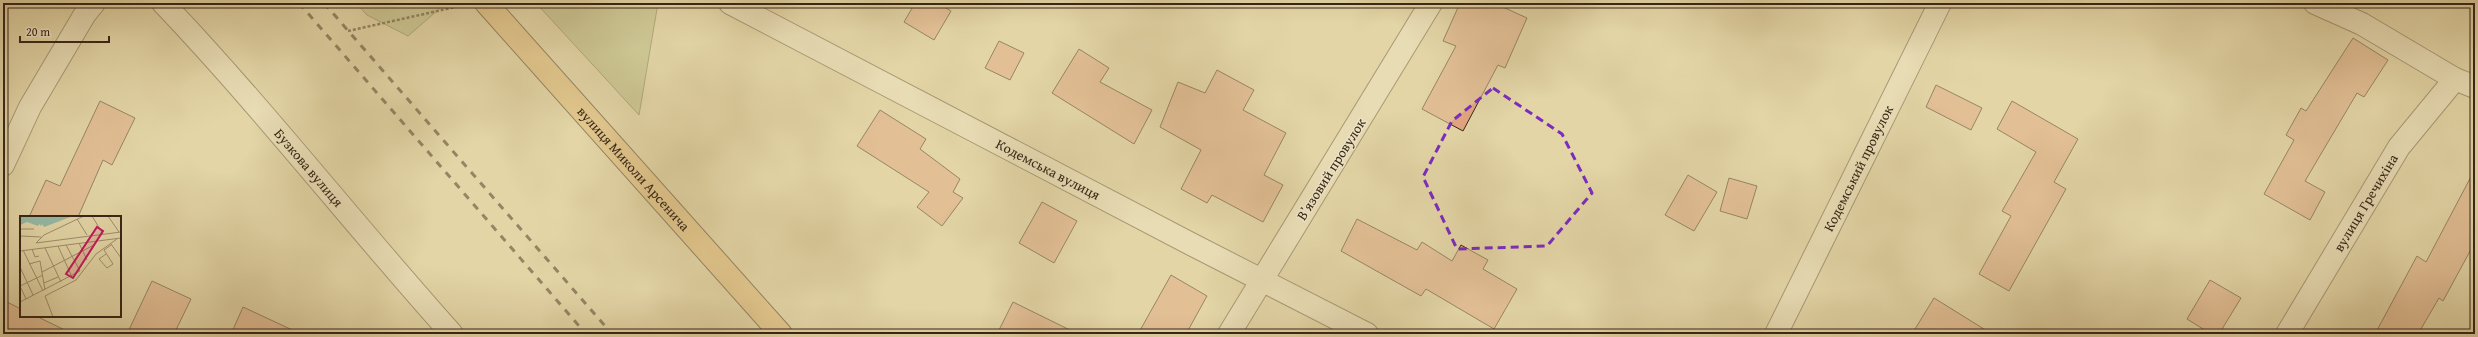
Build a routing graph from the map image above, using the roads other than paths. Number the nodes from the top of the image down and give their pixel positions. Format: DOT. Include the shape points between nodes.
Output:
graph roads {
  1 [pos="94,3"];
  2 [pos="163,3"];
  3 [pos="486,3"];
  4 [pos="730,3"];
  5 [pos="1432,3"];
  6 [pos="1940,3"];
  7 [pos="2315,3"];
  8 [pos="2455,79"];
  9 [pos="2475,87"];
  10 [pos="3,165"];
  11 [pos="1262,279"];
  12 [pos="452,334"];
  13 [pos="781,334"];
  14 [pos="1229,334"];
  15 [pos="1367,334"];
  16 [pos="1776,334"];
  17 [pos="2287,334"];
  1 -- 10 [label="street" via="30,107"];
  2 -- 12 [label="street, Бузкова вулиця" via="228,71 368,240"];
  3 -- 13 [label="main road, вулиця Миколи Арсенича"];
  4 -- 11 [label="street, Кодемська вулиця" via="1184,241"];
  5 -- 11 [label="street, Вʼязовий провулок"];
  6 -- 16 [label="street, Кодемський провулок"];
  7 -- 8 [label="street" via="2362,24"];
  8 -- 9 [label="street"];
  8 -- 17 [label="street, вулиця Гречихіна" via="2399,147"];
  11 -- 14 [label="street, Вʼязовий провулок"];
  11 -- 15 [label="street, Кодемська вулиця"];
}
